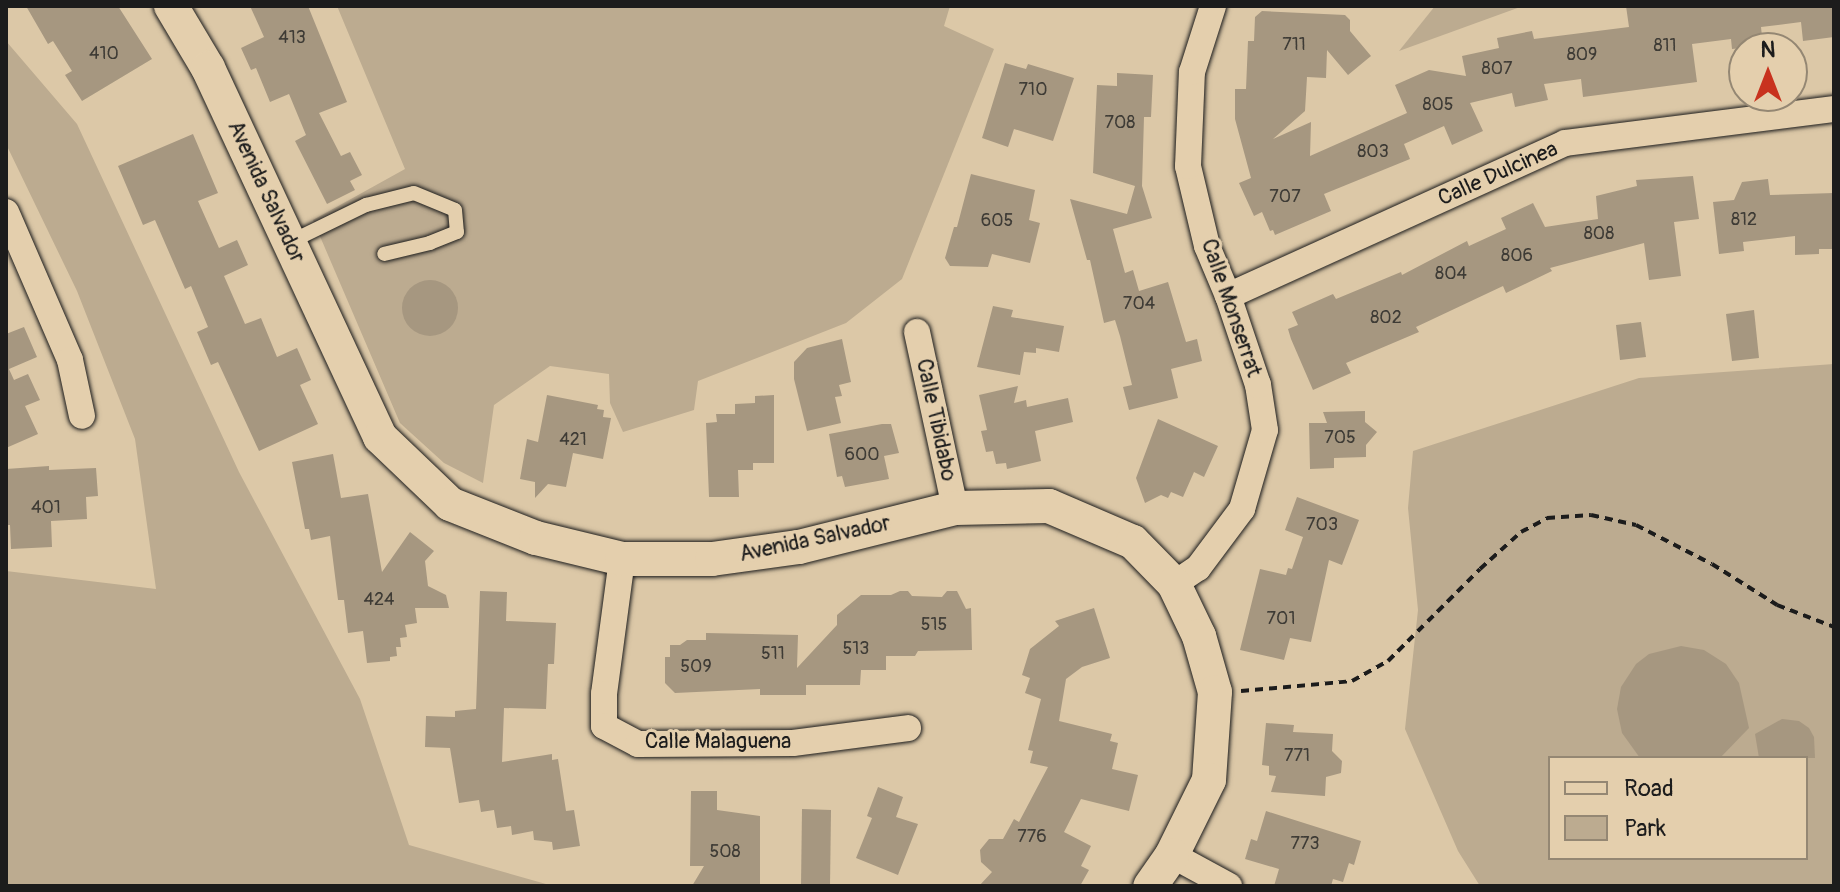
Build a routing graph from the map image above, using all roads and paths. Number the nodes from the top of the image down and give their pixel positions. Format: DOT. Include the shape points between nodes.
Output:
graph roads {
  1 [pos="171,6"];
  2 [pos="1213,6"];
  3 [pos="1834,109"];
  4 [pos="6,212"];
  5 [pos="290,242"];
  6 [pos="384,254"];
  7 [pos="1228,296"];
  8 [pos="917,332"];
  9 [pos="82,416"];
  10 [pos="955,508"];
  11 [pos="622,559"];
  12 [pos="1174,584"];
  13 [pos="1834,627"];
  14 [pos="1215,692"];
  15 [pos="908,728"];
  16 [pos="1162,876"];
  17 [pos="1229,886"];
  1 -- 5 [label="street, Avenida Salvador" via="208,68"];
  2 -- 7 [label="street, Calle Monserrat" via="1192,72 1188,166 1207,246"];
  3 -- 7 [label="street, Calle Dulcinea" via="1565,143"];
  4 -- 9 [label="street" via="70,360"];
  5 -- 6 [label="lane" via="366,205 414,193 455,210 457,232"];
  5 -- 11 [label="street, Avenida Salvador" via="380,437 450,504 536,538"];
  7 -- 12 [label="street, Calle Monserrat" via="1258,385 1265,430 1242,509 1198,568"];
  8 -- 10 [label="street, Calle Tibidabo"];
  10 -- 11 [label="street, Avenida Salvador" via="799,547 712,559"];
  10 -- 12 [label="street, Avenida Salvador" via="1049,506 1133,542"];
  11 -- 15 [label="street, Calle Malaguena" via="604,726 638,744 793,743"];
  12 -- 14 [label="street, Avenida Salvador" via="1199,636"];
  13 -- 14 [label="path" via="1777,605 1636,525 1591,515 1547,518 1521,532 1388,661 1352,681"];
  14 -- 16 [label="street, Avenida Salvador" via="1209,780"];
  16 -- 17 [label="street"];
}
